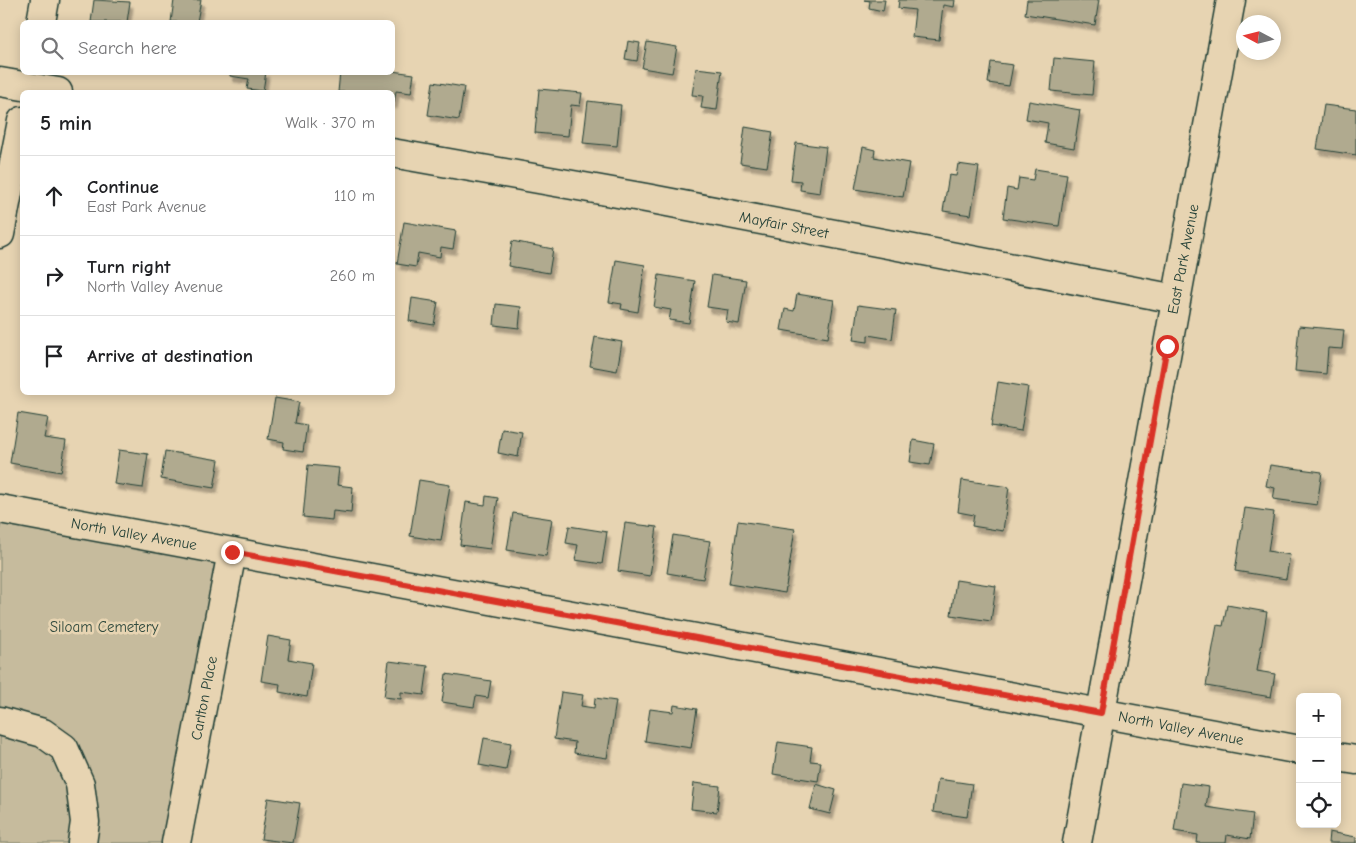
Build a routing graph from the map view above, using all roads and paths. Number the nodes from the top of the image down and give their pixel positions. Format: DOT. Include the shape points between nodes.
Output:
graph roads {
  1 [pos="45,0"];
  2 [pos="1232,0"];
  3 [pos="41,20"];
  4 [pos="0,82"];
  5 [pos="30,84"];
  6 [pos="51,90"];
  7 [pos="20,131"];
  8 [pos="395,154"];
  9 [pos="0,234"];
  10 [pos="1176,299"];
  11 [pos="0,509"];
  12 [pos="232,552"];
  13 [pos="1101,713"];
  14 [pos="0,721"];
  15 [pos="1296,749"];
  16 [pos="1341,758"];
  17 [pos="1356,760"];
  18 [pos="82,843"];
  19 [pos="176,843"];
  20 [pos="1076,843"];
  1 -- 3 [label="street"];
  2 -- 10 [label="street, East Park Avenue"];
  4 -- 5 [label="street"];
  5 -- 6 [label="street"];
  7 -- 9 [label="street"];
  8 -- 10 [label="street, Mayfair Street"];
  10 -- 13 [label="street, East Park Avenue"];
  11 -- 12 [label="street, North Valley Avenue"];
  12 -- 13 [label="street, North Valley Avenue"];
  12 -- 19 [label="street, Carlton Place"];
  13 -- 15 [label="street, North Valley Avenue"];
  13 -- 20 [label="street, East Park Avenue"];
  14 -- 18 [label="street" via="43,733 64,748 80,784 85,822"];
  16 -- 17 [label="street"];
}
